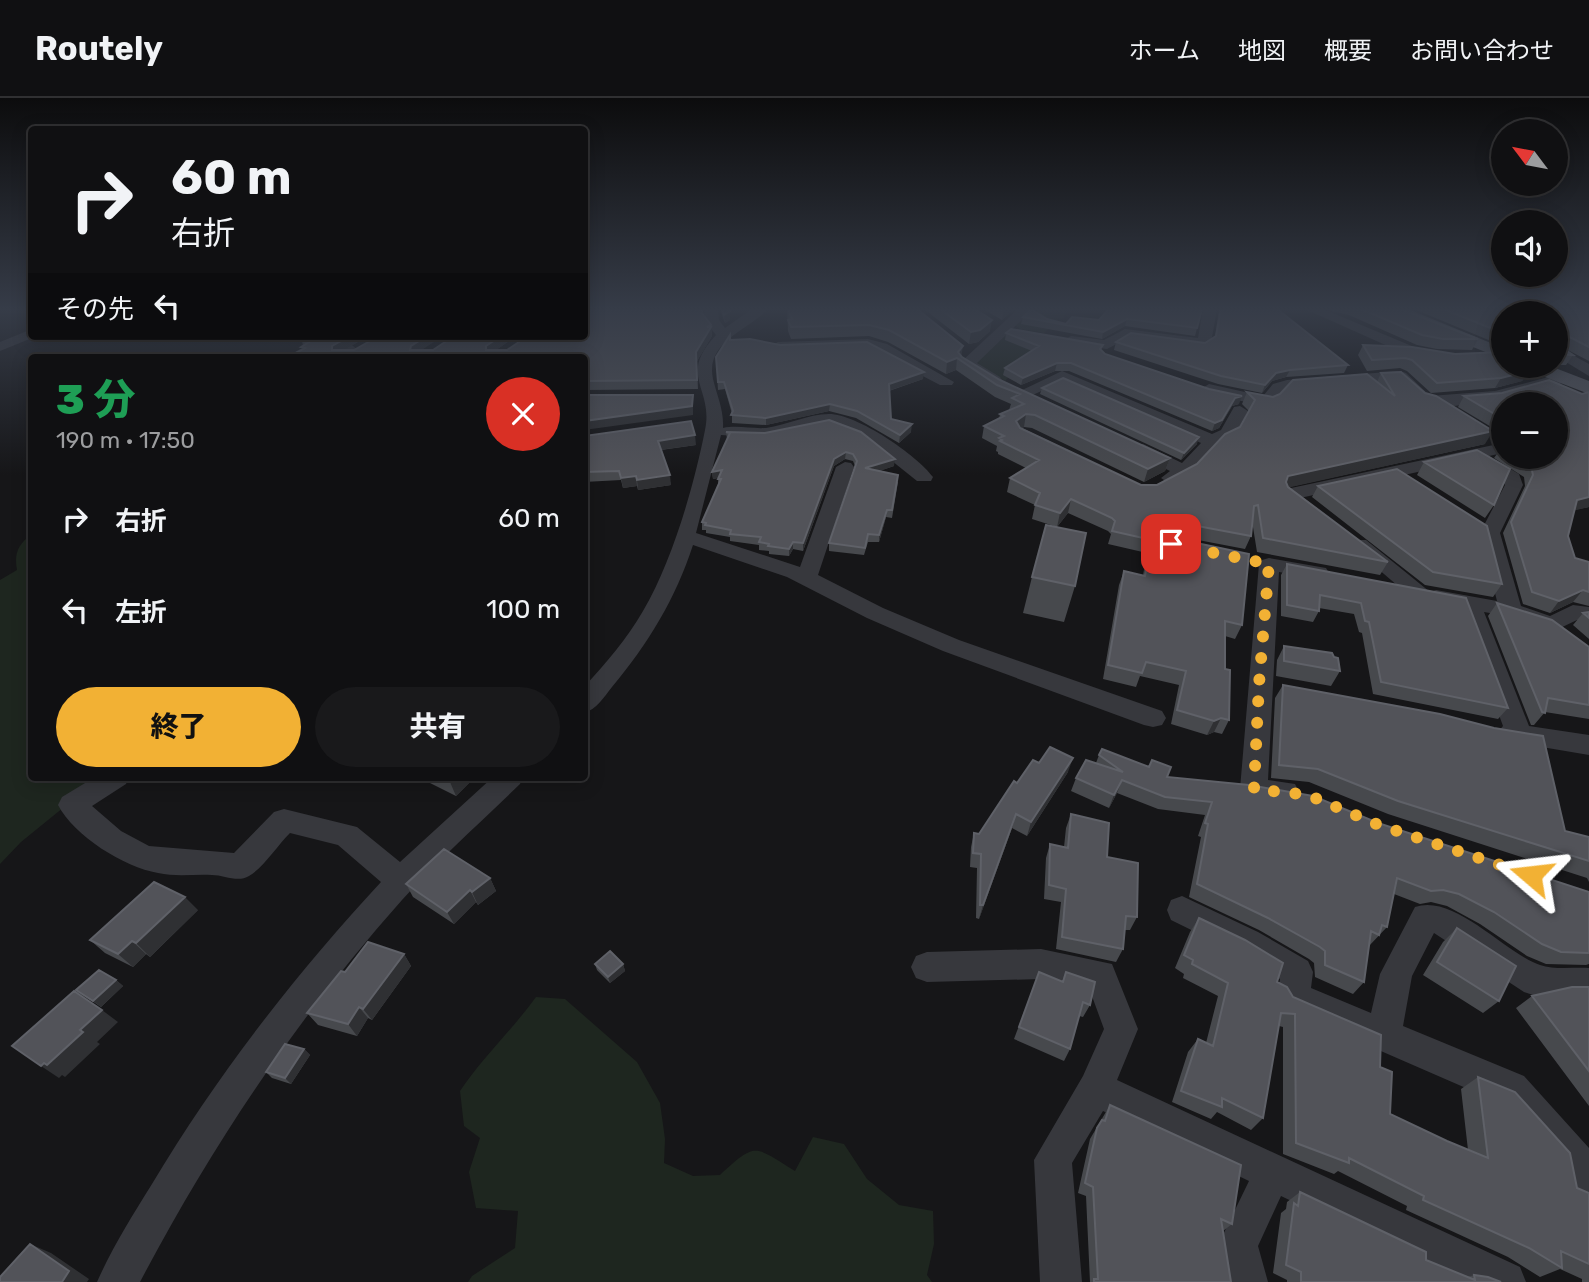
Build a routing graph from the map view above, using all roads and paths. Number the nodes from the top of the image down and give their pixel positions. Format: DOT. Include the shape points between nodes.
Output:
graph roads {
  1 [pos="705,364"];
  2 [pos="914,364"];
  3 [pos="967,364"];
  4 [pos="1564,378"];
  5 [pos="946,382"];
  6 [pos="1187,382"];
  7 [pos="1589,388"];
  8 [pos="1023,394"];
  9 [pos="1433,401"];
  10 [pos="1047,405"];
  11 [pos="1240,411"];
  12 [pos="1464,419"];
  13 [pos="711,424"];
  14 [pos="1484,431"];
  15 [pos="1491,437"];
  16 [pos="1119,440"];
  17 [pos="1212,441"];
  18 [pos="1491,450"];
  19 [pos="1474,456"];
  20 [pos="845,467"];
  21 [pos="1185,471"];
  22 [pos="1395,472"];
  23 [pos="924,477"];
  24 [pos="1156,486"];
  25 [pos="1419,488"];
  26 [pos="1313,510"];
  27 [pos="1346,534"];
  28 [pos="685,536"];
  29 [pos="1244,559"];
  30 [pos="1269,564"];
  31 [pos="807,577"];
  32 [pos="1345,578"];
  33 [pos="1370,583"];
  34 [pos="1420,593"];
  35 [pos="1470,604"];
  36 [pos="1511,610"];
  37 [pos="1589,614"];
  38 [pos="1259,684"];
  39 [pos="1285,689"];
  40 [pos="588,699"];
  41 [pos="1153,718"];
  42 [pos="1483,730"];
  43 [pos="1519,734"];
  44 [pos="1589,745"];
  45 [pos="111,781"];
  46 [pos="506,781"];
  47 [pos="1308,795"];
  48 [pos="402,881"];
  49 [pos="1182,910"];
  50 [pos="927,967"];
  51 [pos="1589,983"];
  52 [pos="1384,1034"];
  53 [pos="1096,1089"];
  54 [pos="1272,1174"];
  55 [pos="1589,1176"];
  56 [pos="118,1282"];
  57 [pos="1061,1282"];
  58 [pos="1247,1282"];
  59 [pos="1505,1282"];
  1 -- 13 [label="street" via="704,397"];
  2 -- 5 [label="street"];
  3 -- 8 [label="street"];
  4 -- 7 [label="main road"];
  4 -- 9 [label="street" via="1495,396"];
  6 -- 9 [label="street" via="1267,402 1279,387 1287,385 1399,376 1426,401"];
  8 -- 10 [label="street"];
  8 -- 17 [label="street" via="1062,376"];
  9 -- 12 [label="street"];
  11 -- 17 [label="street" via="1228,433"];
  13 -- 23 [label="street" via="765,433 839,419 866,432"];
  13 -- 28 [label="street"];
  14 -- 15 [label="street"];
  16 -- 21 [label="street"];
  17 -- 21 [label="street"];
  18 -- 19 [label="street"];
  19 -- 22 [label="street"];
  19 -- 36 [label="street" via="1512,478 1514,485 1484,529"];
  20 -- 31 [label="street"];
  21 -- 24 [label="street"];
  22 -- 25 [label="street"];
  22 -- 26 [label="street" via="1291,494"];
  27 -- 34 [label="street"];
  28 -- 31 [label="street"];
  28 -- 40 [label="street" via="662,597"];
  29 -- 30 [label="street"];
  30 -- 32 [label="street"];
  30 -- 38 [label="street"];
  31 -- 41 [label="street" via="886,618"];
  33 -- 34 [label="street"];
  34 -- 35 [label="street"];
  35 -- 36 [label="street"];
  35 -- 43 [label="street"];
  36 -- 37 [label="street" via="1561,632 1573,612"];
  38 -- 39 [label="street"];
  38 -- 47 [label="street" via="1254,789"];
  42 -- 43 [label="street"];
  43 -- 44 [label="street"];
  45 -- 48 [label="street" via="72,805 112,842 157,861 225,862 239,867 284,820 347,835"];
  46 -- 48 [label="street"];
  48 -- 56 [label="street" via="294,1006 244,1075"];
  49 -- 52 [label="street" via="1297,972 1294,997"];
  50 -- 53 [label="street" via="1041,964 1101,975 1121,1029"];
  51 -- 52 [label="street" via="1536,981 1446,924 1426,917 1396,974"];
  52 -- 55 [label="street" via="1511,1089"];
  53 -- 54 [label="street"];
  53 -- 57 [label="street" via="1053,1160"];
  54 -- 58 [label="street" via="1238,1245"];
  54 -- 59 [label="street"];
}
